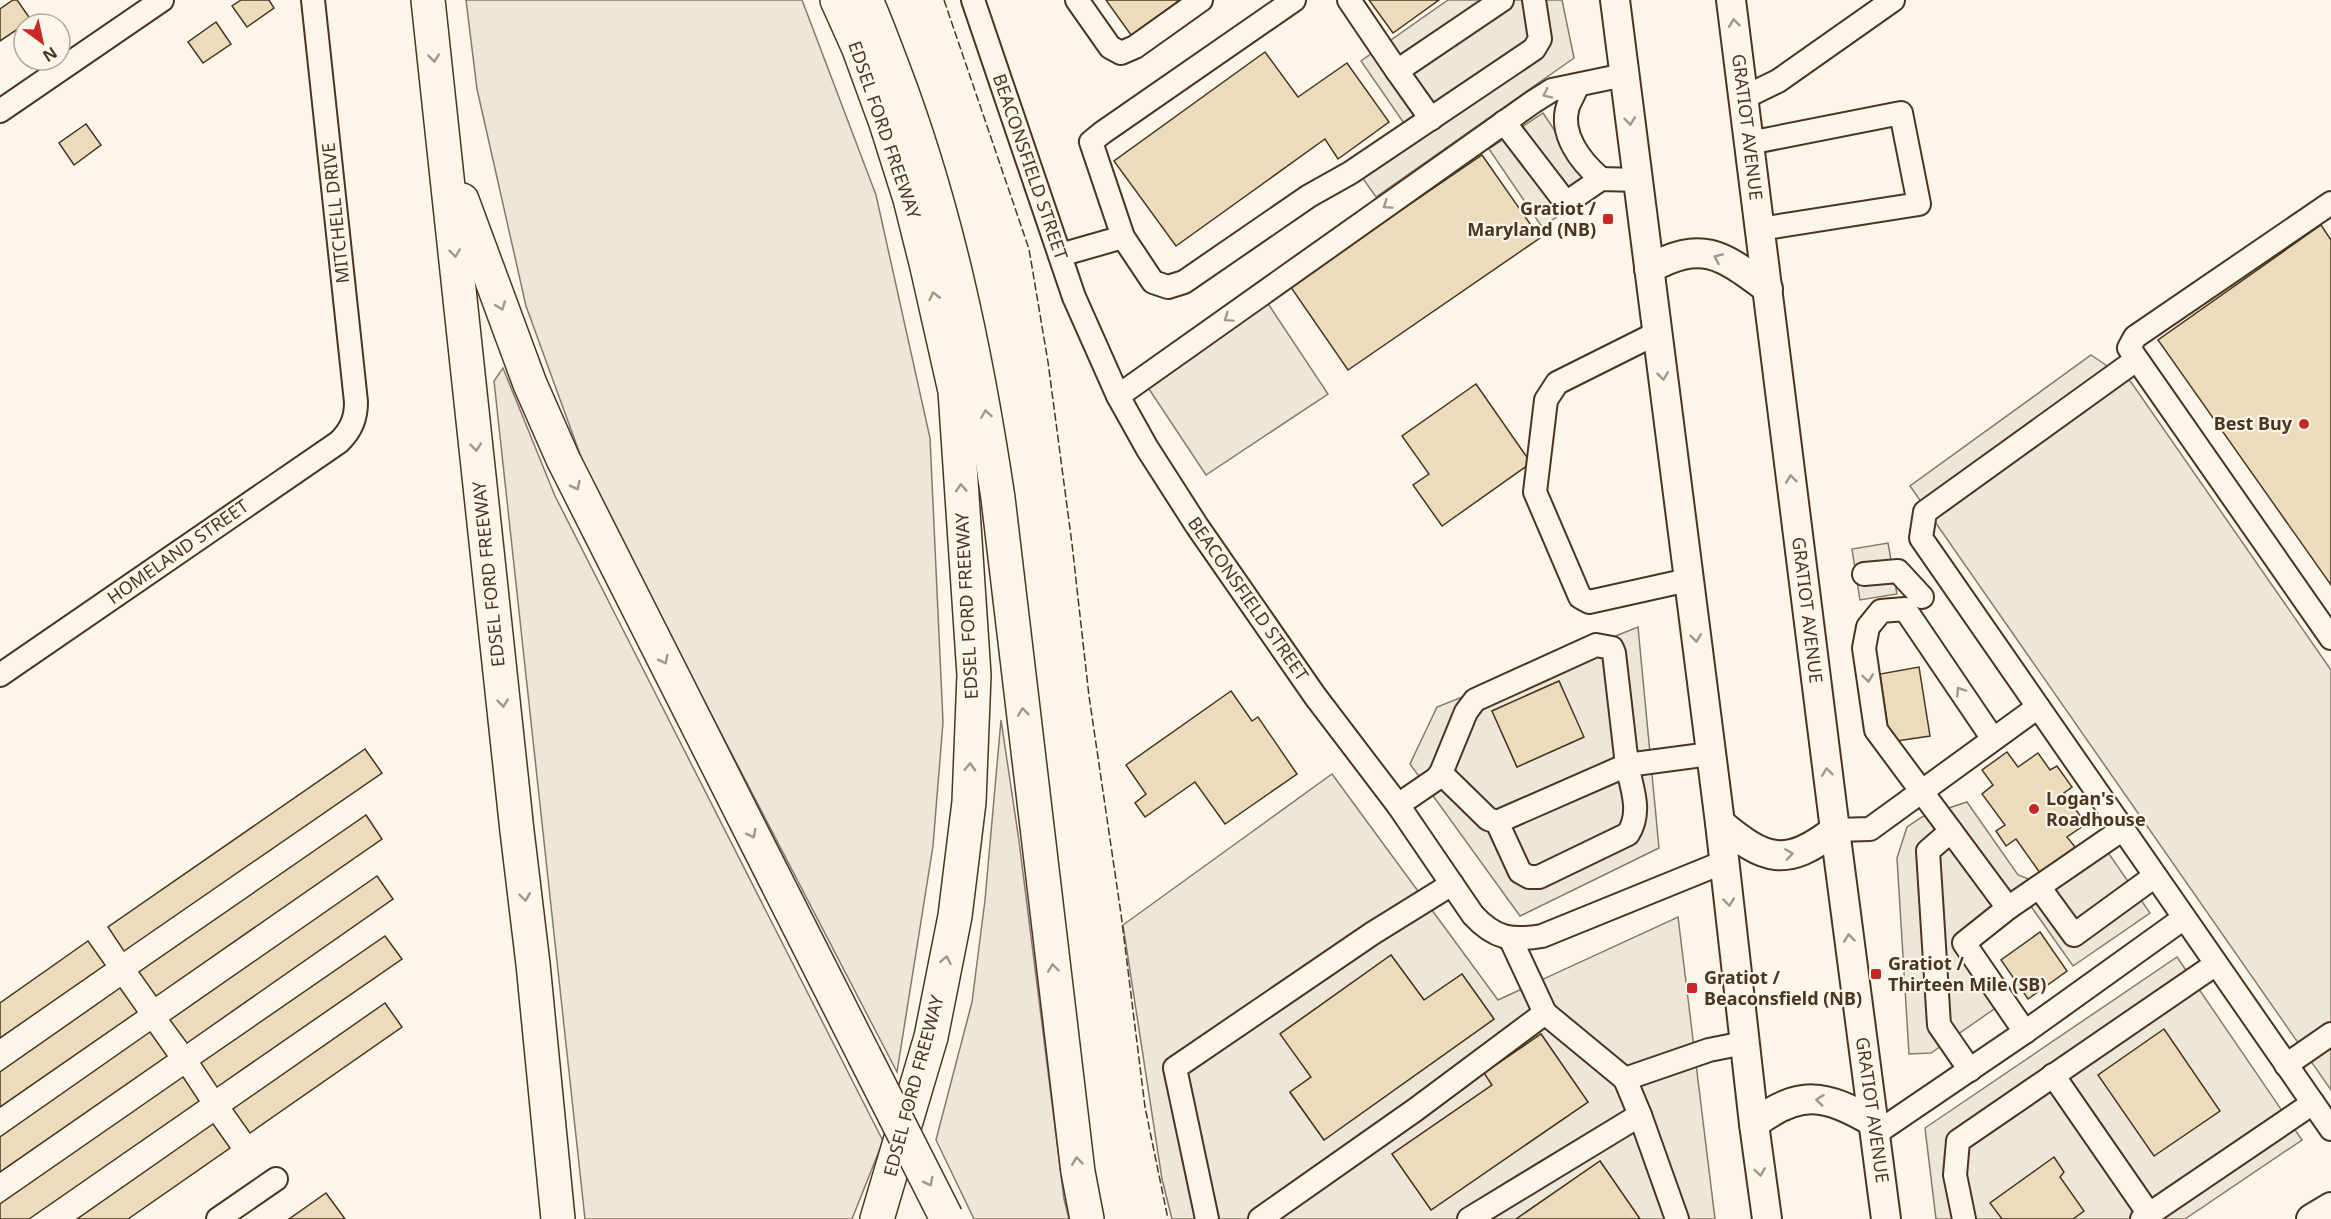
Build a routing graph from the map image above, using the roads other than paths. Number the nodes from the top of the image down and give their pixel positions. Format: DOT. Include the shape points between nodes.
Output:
graph roads {
  1 [pos="162,0"];
  2 [pos="313,0"];
  3 [pos="428,0"];
  4 [pos="837,0"];
  5 [pos="866,0"];
  6 [pos="974,0"];
  7 [pos="1077,0"];
  8 [pos="1201,0"];
  9 [pos="1294,0"];
  10 [pos="1349,0"];
  11 [pos="1502,0"];
  12 [pos="1534,0"];
  13 [pos="1615,0"];
  14 [pos="1731,0"];
  15 [pos="1893,0"];
  16 [pos="1397,71"];
  17 [pos="1624,75"];
  18 [pos="1578,85"];
  19 [pos="1743,98"];
  20 [pos="0,111"];
  21 [pos="1431,118"];
  22 [pos="1504,122"];
  23 [pos="1749,143"];
  24 [pos="445,153"];
  25 [pos="1601,179"];
  26 [pos="1638,180"];
  27 [pos="2331,203"];
  28 [pos="1760,229"];
  29 [pos="1123,237"];
  30 [pos="1060,255"];
  31 [pos="1649,270"];
  32 [pos="1768,289"];
  33 [pos="1657,333"];
  34 [pos="2136,360"];
  35 [pos="1118,396"];
  36 [pos="352,425"];
  37 [pos="1864,574"];
  38 [pos="1949,578"];
  39 [pos="1688,580"];
  40 [pos="1913,603"];
  41 [pos="2331,638"];
  42 [pos="0,675"];
  43 [pos="2038,706"];
  44 [pos="1993,739"];
  45 [pos="1710,754"];
  46 [pos="1627,765"];
  47 [pos="1441,773"];
  48 [pos="1922,791"];
  49 [pos="1398,805"];
  50 [pos="1497,822"];
  51 [pos="1720,823"];
  52 [pos="2123,829"];
  53 [pos="1835,830"];
  54 [pos="1951,831"];
  55 [pos="1724,862"];
  56 [pos="2155,876"];
  57 [pos="1452,884"];
  58 [pos="2039,887"];
  59 [pos="2008,908"];
  60 [pos="2184,918"];
  61 [pos="1511,940"];
  62 [pos="2216,964"];
  63 [pos="1545,1014"];
  64 [pos="2025,1032"];
  65 [pos="2331,1034"];
  66 [pos="1744,1043"];
  67 [pos="2286,1065"];
  68 [pos="1970,1070"];
  69 [pos="2053,1075"];
  70 [pos="1625,1079"];
  71 [pos="2313,1103"];
  72 [pos="1640,1115"];
  73 [pos="1754,1124"];
  74 [pos="1874,1128"];
  75 [pos="2331,1129"];
  76 [pos="276,1179"];
  77 [pos="2145,1217"];
  78 [pos="947,1218"];
  79 [pos="218,1219"];
  80 [pos="558,1219"];
  81 [pos="877,1219"];
  82 [pos="1087,1219"];
  83 [pos="1207,1219"];
  84 [pos="1260,1219"];
  85 [pos="1469,1219"];
  86 [pos="1677,1219"];
  87 [pos="1767,1219"];
  88 [pos="1886,1219"];
  89 [pos="1964,1219"];
  1 -- 20 [label="street"];
  2 -- 36 [label="street, MITCHELL DRIVE" via="356,402"];
  3 -- 24 [label="highway, EDSEL FORD FREEWAY, one-way"];
  81 -- 4 [label="highway, EDSEL FORD FREEWAY, one-way" via="932,1037 954,916 969,802 974,675 955,392 910,200 871,81"];
  82 -- 5 [label="highway, one-way" via="985,409 941,213 911,115"];
  6 -- 30 [label="street, BEACONSFIELD STREET"];
  7 -- 8 [label="street" via="1110,47 1121,53"];
  9 -- 29 [label="street" via="1091,142"];
  10 -- 16 [label="street"];
  11 -- 16 [label="street"];
  12 -- 21 [label="street" via="1540,39 1534,49"];
  13 -- 17 [label="main road"];
  19 -- 14 [label="main road, GRATIOT AVENUE, one-way"];
  15 -- 19 [label="street" via="1778,81"];
  16 -- 21 [label="street"];
  17 -- 18 [label="street"];
  17 -- 26 [label="main road, one-way"];
  18 -- 22 [label="street, one-way" via="1552,90"];
  18 -- 25 [label="street" via="1568,107 1566,125 1574,148"];
  19 -- 23 [label="main road, GRATIOT AVENUE"];
  21 -- 29 [label="street" via="1184,282 1168,287 1153,282"];
  22 -- 25 [label="street" via="1566,203"];
  22 -- 35 [label="street, one-way"];
  23 -- 28 [label="main road, GRATIOT AVENUE"];
  23 -- 28 [label="street" via="1901,113 1919,204"];
  24 -- 78 [label="highway, one-way, bridge" via="527,374 563,459"];
  24 -- 80 [label="highway, EDSEL FORD FREEWAY, one-way"];
  25 -- 26 [label="street"];
  26 -- 31 [label="main road"];
  27 -- 34 [label="street" via="2135,338 2129,348"];
  28 -- 32 [label="main road, GRATIOT AVENUE"];
  29 -- 30 [label="street"];
  30 -- 35 [label="street, BEACONSFIELD STREET" via="1074,297"];
  32 -- 31 [label="main road, one-way" via="1742,270 1708,254 1678,255"];
  31 -- 33 [label="main road"];
  53 -- 32 [label="main road, GRATIOT AVENUE, one-way"];
  33 -- 39 [label="main road, one-way"];
  33 -- 39 [label="street" via="1557,383 1546,400 1535,492 1580,597 1589,602"];
  34 -- 38 [label="street" via="1925,512 1921,538"];
  34 -- 41 [label="street"];
  35 -- 49 [label="street, BEACONSFIELD STREET" via="1197,526 1315,696"];
  36 -- 42 [label="street, HOMELAND STREET" via="339,442"];
  37 -- 40 [label="street" via="1898,571"];
  38 -- 40 [label="street"];
  38 -- 43 [label="street"];
  39 -- 45 [label="main road, one-way"];
  44 -- 40 [label="street, one-way"];
  40 -- 48 [label="street, one-way" via="1881,611 1868,627 1864,648 1876,730"];
  43 -- 44 [label="street"];
  43 -- 52 [label="street"];
  44 -- 48 [label="street"];
  45 -- 46 [label="street"];
  45 -- 51 [label="main road"];
  46 -- 47 [label="street" via="1614,653 1612,648 1601,645 1475,700 1466,712"];
  46 -- 50 [label="street"];
  46 -- 50 [label="street" via="1637,814 1628,834 1539,877 1520,872"];
  47 -- 49 [label="street"];
  47 -- 50 [label="street" via="1488,819"];
  48 -- 53 [label="street" via="1870,829"];
  48 -- 54 [label="street"];
  49 -- 57 [label="street, BEACONSFIELD STREET"];
  51 -- 53 [label="main road, one-way" via="1742,841 1774,855 1789,856 1804,851"];
  51 -- 55 [label="main road"];
  52 -- 56 [label="street"];
  52 -- 58 [label="street"];
  74 -- 53 [label="main road, GRATIOT AVENUE, one-way"];
  54 -- 59 [label="street"];
  54 -- 68 [label="street" via="1928,851 1939,1025"];
  55 -- 61 [label="street" via="1560,930"];
  55 -- 66 [label="main road, one-way"];
  56 -- 58 [label="street" via="2074,935"];
  56 -- 60 [label="street"];
  57 -- 61 [label="street, BEACONSFIELD STREET" via="1482,925"];
  57 -- 83 [label="street" via="1175,1068"];
  58 -- 59 [label="street"];
  59 -- 64 [label="street" via="1964,943"];
  60 -- 62 [label="street"];
  60 -- 64 [label="street"];
  61 -- 63 [label="street"];
  62 -- 67 [label="street"];
  62 -- 69 [label="street"];
  63 -- 70 [label="street"];
  63 -- 84 [label="street"];
  64 -- 68 [label="street"];
  65 -- 67 [label="street"];
  66 -- 70 [label="street" via="1709,1050"];
  66 -- 73 [label="main road"];
  67 -- 71 [label="street"];
  68 -- 74 [label="street"];
  69 -- 77 [label="street"];
  69 -- 89 [label="street" via="1958,1141 1955,1175"];
  70 -- 72 [label="street"];
  71 -- 75 [label="street"];
  71 -- 77 [label="street"];
  72 -- 85 [label="street"];
  72 -- 86 [label="street"];
  74 -- 73 [label="main road, one-way" via="1850,1109 1807,1099 1773,1109"];
  73 -- 87 [label="main road, one-way"];
  74 -- 88 [label="main road, GRATIOT AVENUE"];
  76 -- 79 [label="street"];
}
